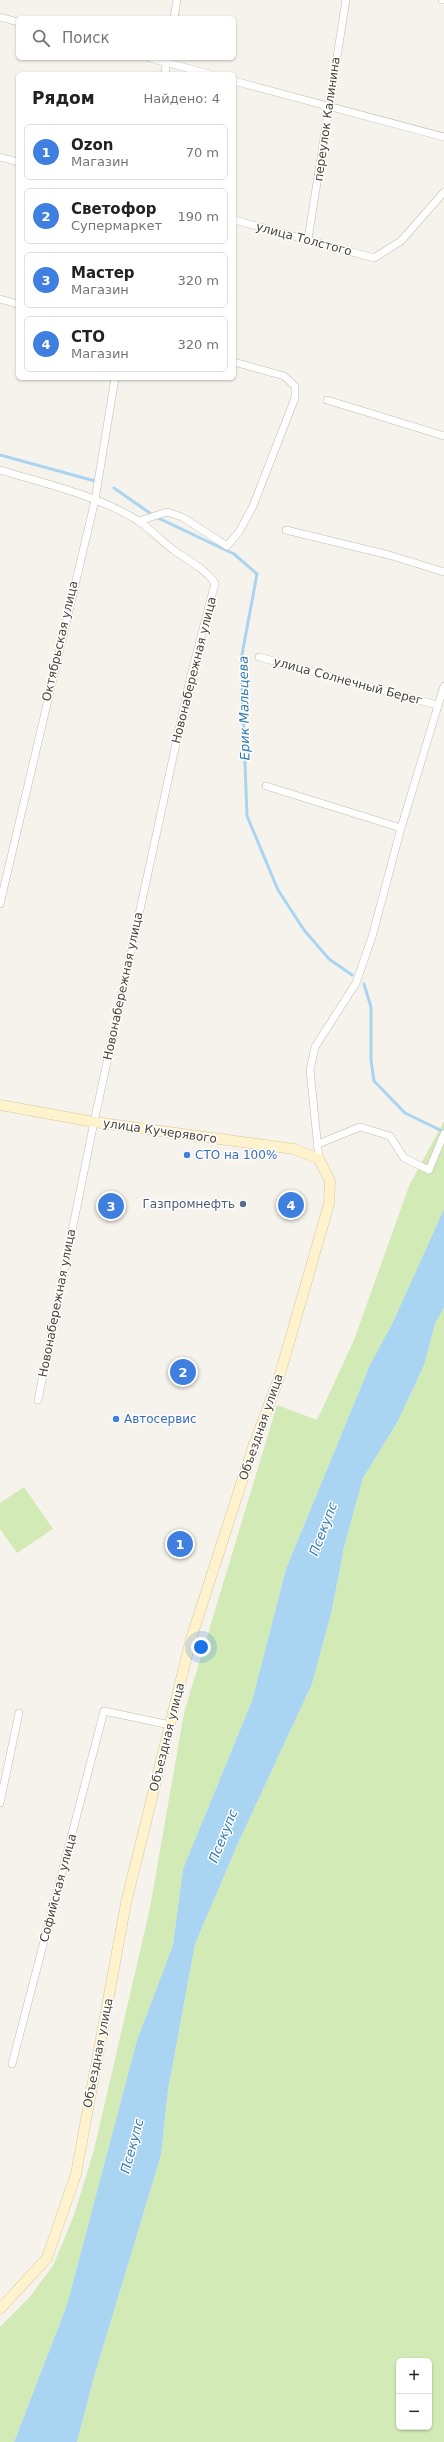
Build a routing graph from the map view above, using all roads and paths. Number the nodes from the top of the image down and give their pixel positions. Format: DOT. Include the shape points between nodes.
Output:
graph roads {
  1 [pos="177,0"];
  2 [pos="346,0"];
  3 [pos="174,16"];
  4 [pos="0,17"];
  5 [pos="16,21"];
  6 [pos="167,60"];
  7 [pos="165,72"];
  8 [pos="203,72"];
  9 [pos="236,82"];
  10 [pos="329,106"];
  11 [pos="444,137"];
  12 [pos="0,157"];
  13 [pos="16,161"];
  14 [pos="444,192"];
  15 [pos="236,221"];
  16 [pos="308,239"];
  17 [pos="0,299"];
  18 [pos="16,303"];
  19 [pos="236,363"];
  20 [pos="116,380"];
  21 [pos="327,400"];
  22 [pos="444,436"];
  23 [pos="0,470"];
  24 [pos="95,500"];
  25 [pos="139,521"];
  26 [pos="286,530"];
  27 [pos="444,572"];
  28 [pos="259,657"];
  29 [pos="444,686"];
  30 [pos="437,705"];
  31 [pos="266,786"];
  32 [pos="401,828"];
  33 [pos="0,904"];
  34 [pos="0,1105"];
  35 [pos="94,1122"];
  36 [pos="444,1134"];
  37 [pos="318,1144"];
  38 [pos="318,1159"];
  39 [pos="38,1400"];
  40 [pos="20,1713"];
  41 [pos="170,1725"];
  42 [pos="0,1803"];
  43 [pos="12,2064"];
  44 [pos="0,2309"];
  1 -- 3 [label="street"];
  2 -- 10 [label="street, переулок Калинина"];
  4 -- 5 [label="street"];
  6 -- 7 [label="street"];
  6 -- 8 [label="street"];
  9 -- 10 [label="street"];
  10 -- 11 [label="street"];
  10 -- 16 [label="street, переулок Калинина"];
  12 -- 13 [label="street"];
  14 -- 16 [label="street, улица Толстого" via="401,241 374,258"];
  15 -- 16 [label="street, улица Толстого"];
  17 -- 18 [label="street"];
  19 -- 25 [label="street" via="284,376 295,386 296,398 253,506 239,532 227,546 182,517 167,512"];
  20 -- 24 [label="street, Октябрьская улица"];
  21 -- 22 [label="street"];
  23 -- 24 [label="street"];
  24 -- 25 [label="street"];
  24 -- 33 [label="street, Октябрьская улица"];
  25 -- 35 [label="street, Новонабережная улица" via="173,550 210,575 215,583 190,679"];
  26 -- 27 [label="street" via="389,555"];
  28 -- 30 [label="street, улица Солнечный Берег"];
  29 -- 30 [label="street, улица Солнечный Берег"];
  30 -- 32 [label="street, улица Солнечный Берег"];
  31 -- 32 [label="street"];
  32 -- 37 [label="street, улица Солнечный Берег" via="372,938 356,983 315,1047 310,1070"];
  34 -- 35 [label="street, улица Кучерявого"];
  35 -- 38 [label="street, улица Кучерявого" via="294,1150"];
  35 -- 39 [label="street, Новонабережная улица"];
  36 -- 37 [label="street" via="429,1170 404,1158 390,1136 360,1127"];
  37 -- 38 [label="street, улица Солнечный Берег"];
  38 -- 41 [label="street, Объездная улица" via="330,1181 329,1204 278,1381 253,1447 191,1639"];
  40 -- 42 [label="street"];
  41 -- 43 [label="street, Софийская улица" via="104,1711"];
  41 -- 44 [label="street, Объездная улица" via="126,1903 76,2174 47,2258"];
}
